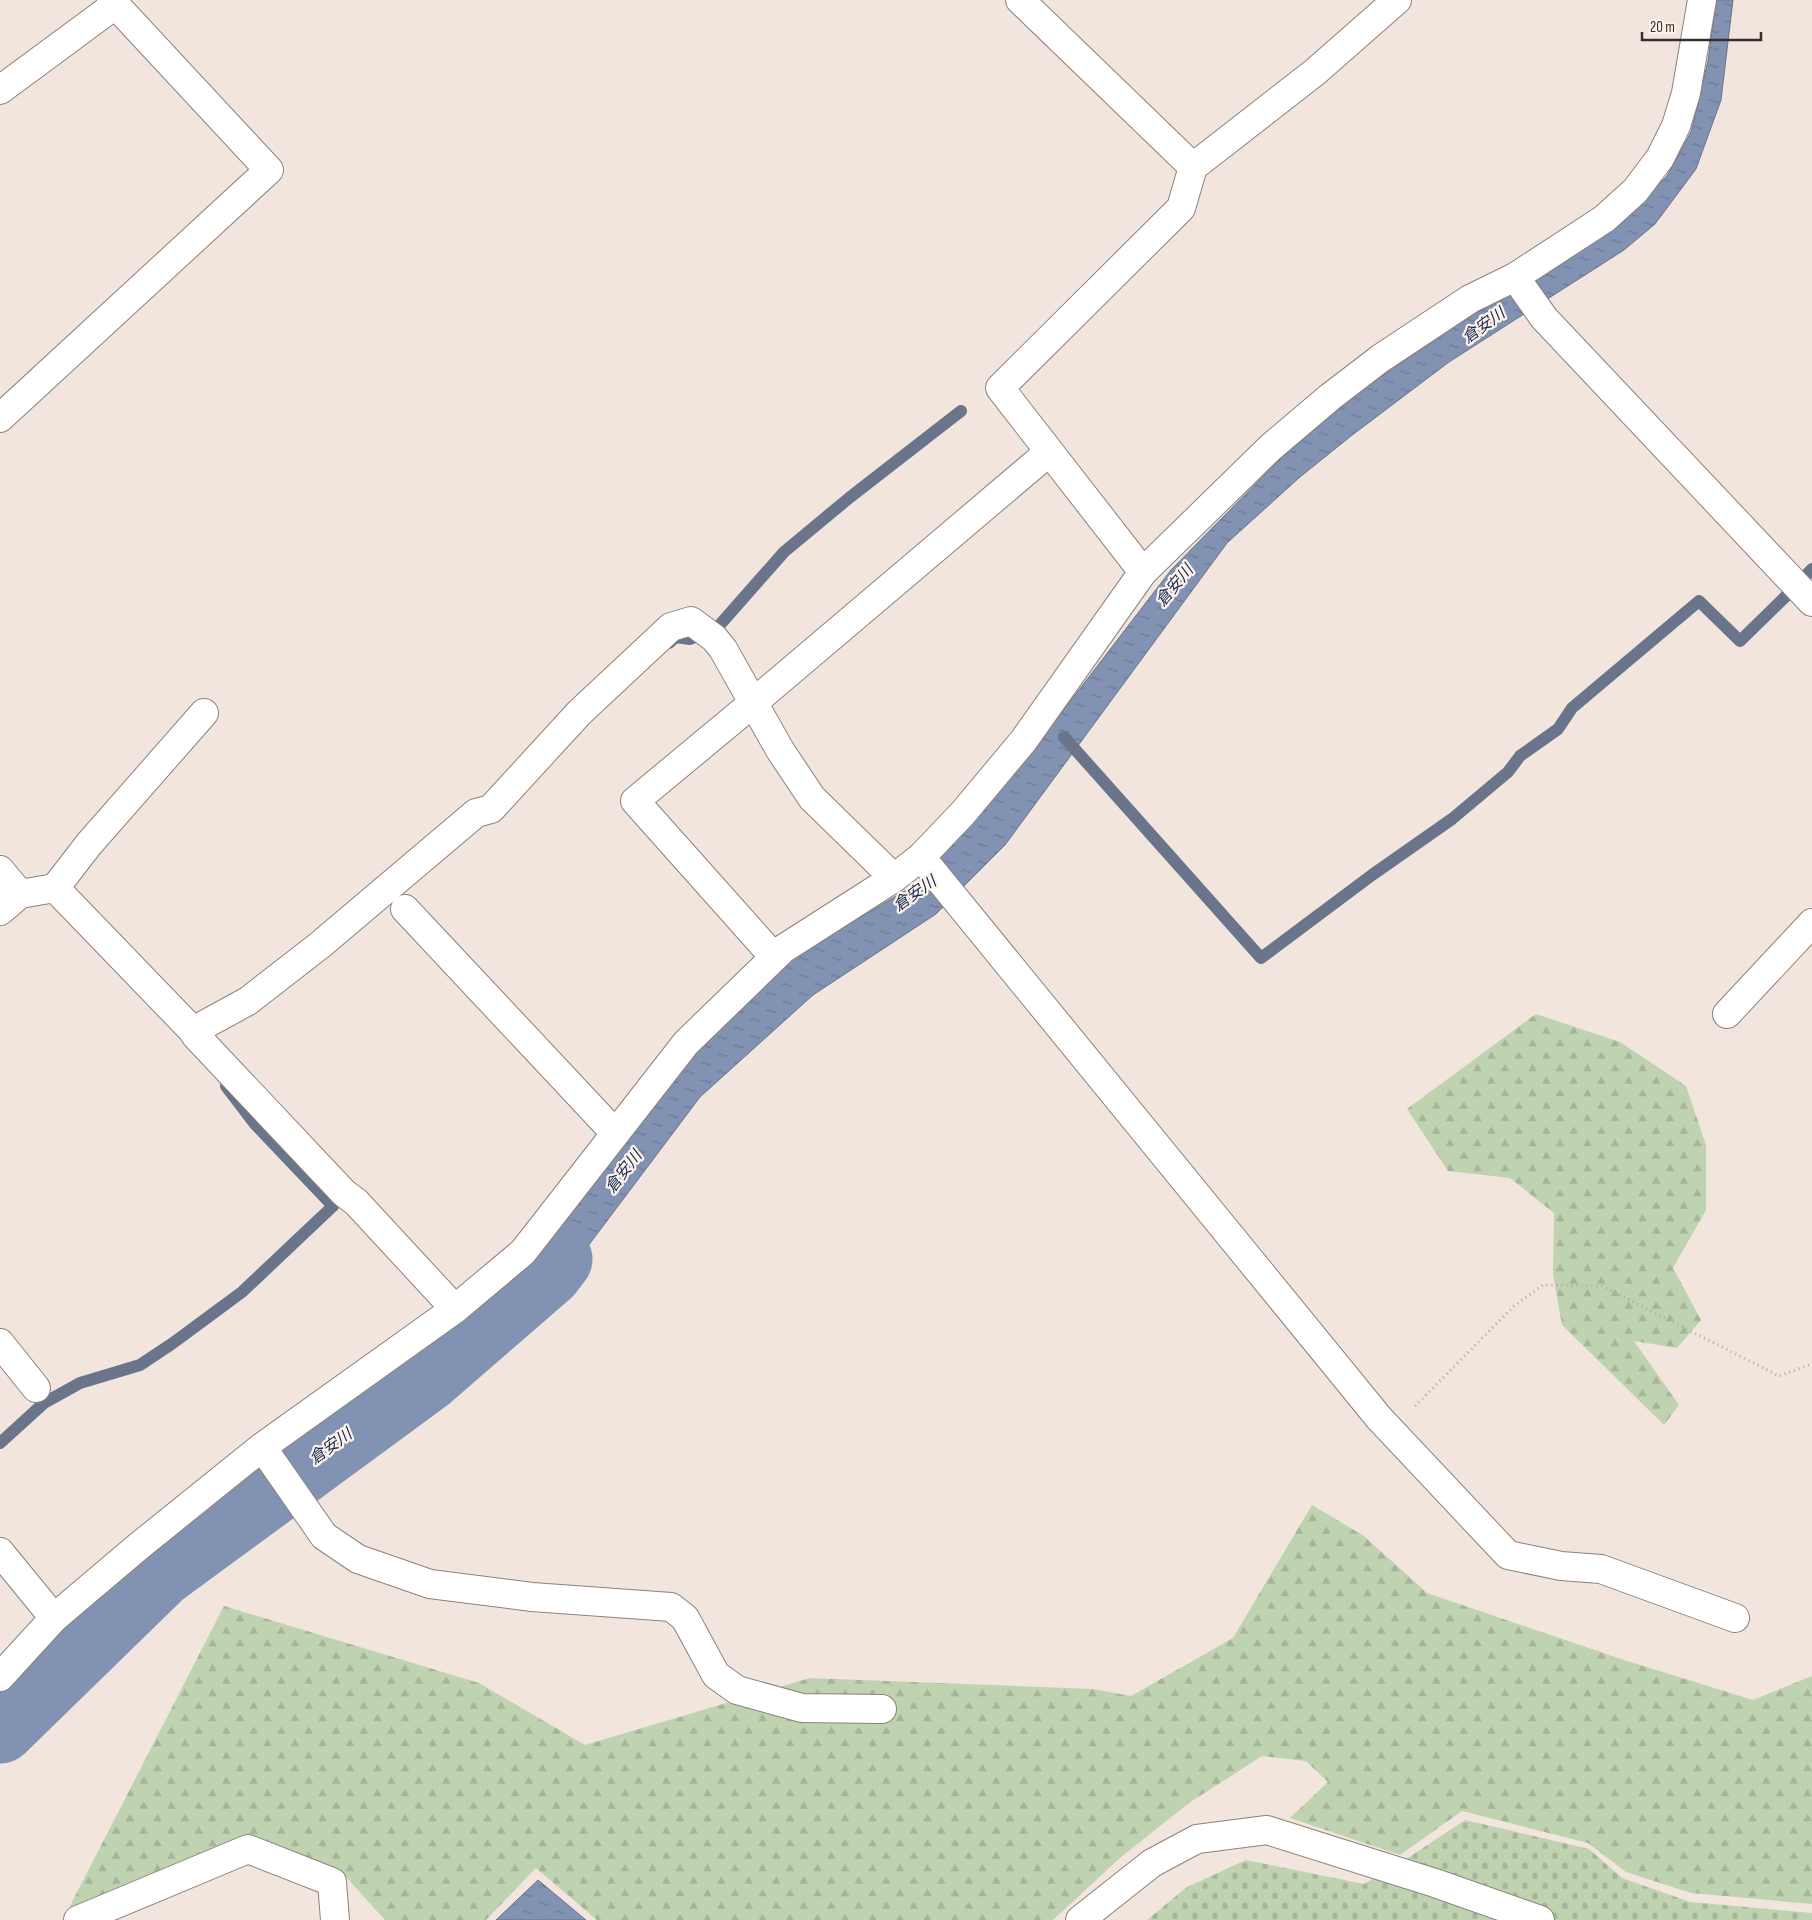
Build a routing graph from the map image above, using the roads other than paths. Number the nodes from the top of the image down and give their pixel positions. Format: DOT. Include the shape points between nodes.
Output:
graph roads {
  1 [pos="1020,0"];
  2 [pos="1397,0"];
  3 [pos="1702,0"];
  4 [pos="113,2"];
  5 [pos="0,90"];
  6 [pos="1193,167"];
  7 [pos="1517,280"];
  8 [pos="0,418"];
  9 [pos="1049,452"];
  10 [pos="1143,572"];
  11 [pos="1804,589"];
  12 [pos="753,704"];
  13 [pos="204,713"];
  14 [pos="925,862"];
  15 [pos="0,870"];
  16 [pos="894,878"];
  17 [pos="55,888"];
  18 [pos="10,903"];
  19 [pos="405,908"];
  20 [pos="1812,923"];
  21 [pos="774,957"];
  22 [pos="1726,1014"];
  23 [pos="197,1037"];
  24 [pos="615,1134"];
  25 [pos="455,1309"];
  26 [pos="0,1343"];
  27 [pos="36,1388"];
  28 [pos="266,1454"];
  29 [pos="0,1552"];
  30 [pos="54,1618"];
  31 [pos="1735,1618"];
  32 [pos="0,1677"];
  33 [pos="882,1709"];
  34 [pos="78,1920"];
  35 [pos="335,1920"];
  36 [pos="1080,1920"];
  37 [pos="1540,1920"];
  1 -- 6 [label="street"];
  2 -- 6 [label="street" via="1315,72"];
  3 -- 7 [label="street" via="1686,93 1676,126 1660,158 1635,191 1604,219"];
  4 -- 5 [label="street"];
  4 -- 8 [label="street" via="269,170"];
  6 -- 9 [label="street" via="1181,208 1000,388"];
  7 -- 10 [label="street" via="1470,299 1381,358 1330,397 1271,447"];
  7 -- 11 [label="street" via="1537,309"];
  9 -- 10 [label="street"];
  9 -- 12 [label="street"];
  10 -- 14 [label="street" via="1024,740"];
  12 -- 16 [label="street" via="812,798"];
  12 -- 21 [label="street" via="635,800"];
  12 -- 23 [label="street" via="723,649 708,634 691,621 672,627 579,713 491,809 476,813 320,945"];
  13 -- 17 [label="street"];
  14 -- 16 [label="street"];
  14 -- 31 [label="street" via="1391,1431 1508,1555 1561,1566 1601,1569"];
  15 -- 18 [label="street"];
  16 -- 21 [label="street"];
  17 -- 18 [label="street"];
  17 -- 23 [label="street"];
  19 -- 24 [label="street"];
  20 -- 22 [label="street"];
  21 -- 24 [label="street" via="686,1043"];
  23 -- 25 [label="street"];
  24 -- 25 [label="street" via="523,1252"];
  25 -- 28 [label="street"];
  26 -- 27 [label="street"];
  28 -- 30 [label="street" via="139,1546"];
  28 -- 33 [label="street" via="324,1536 358,1560 430,1584 532,1597 671,1607 685,1618 716,1675 737,1690 802,1708"];
  29 -- 30 [label="street"];
  30 -- 32 [label="street"];
  34 -- 35 [label="street" via="248,1849 332,1882"];
  36 -- 37 [label="street" via="1152,1863 1196,1839 1267,1830"];
}
